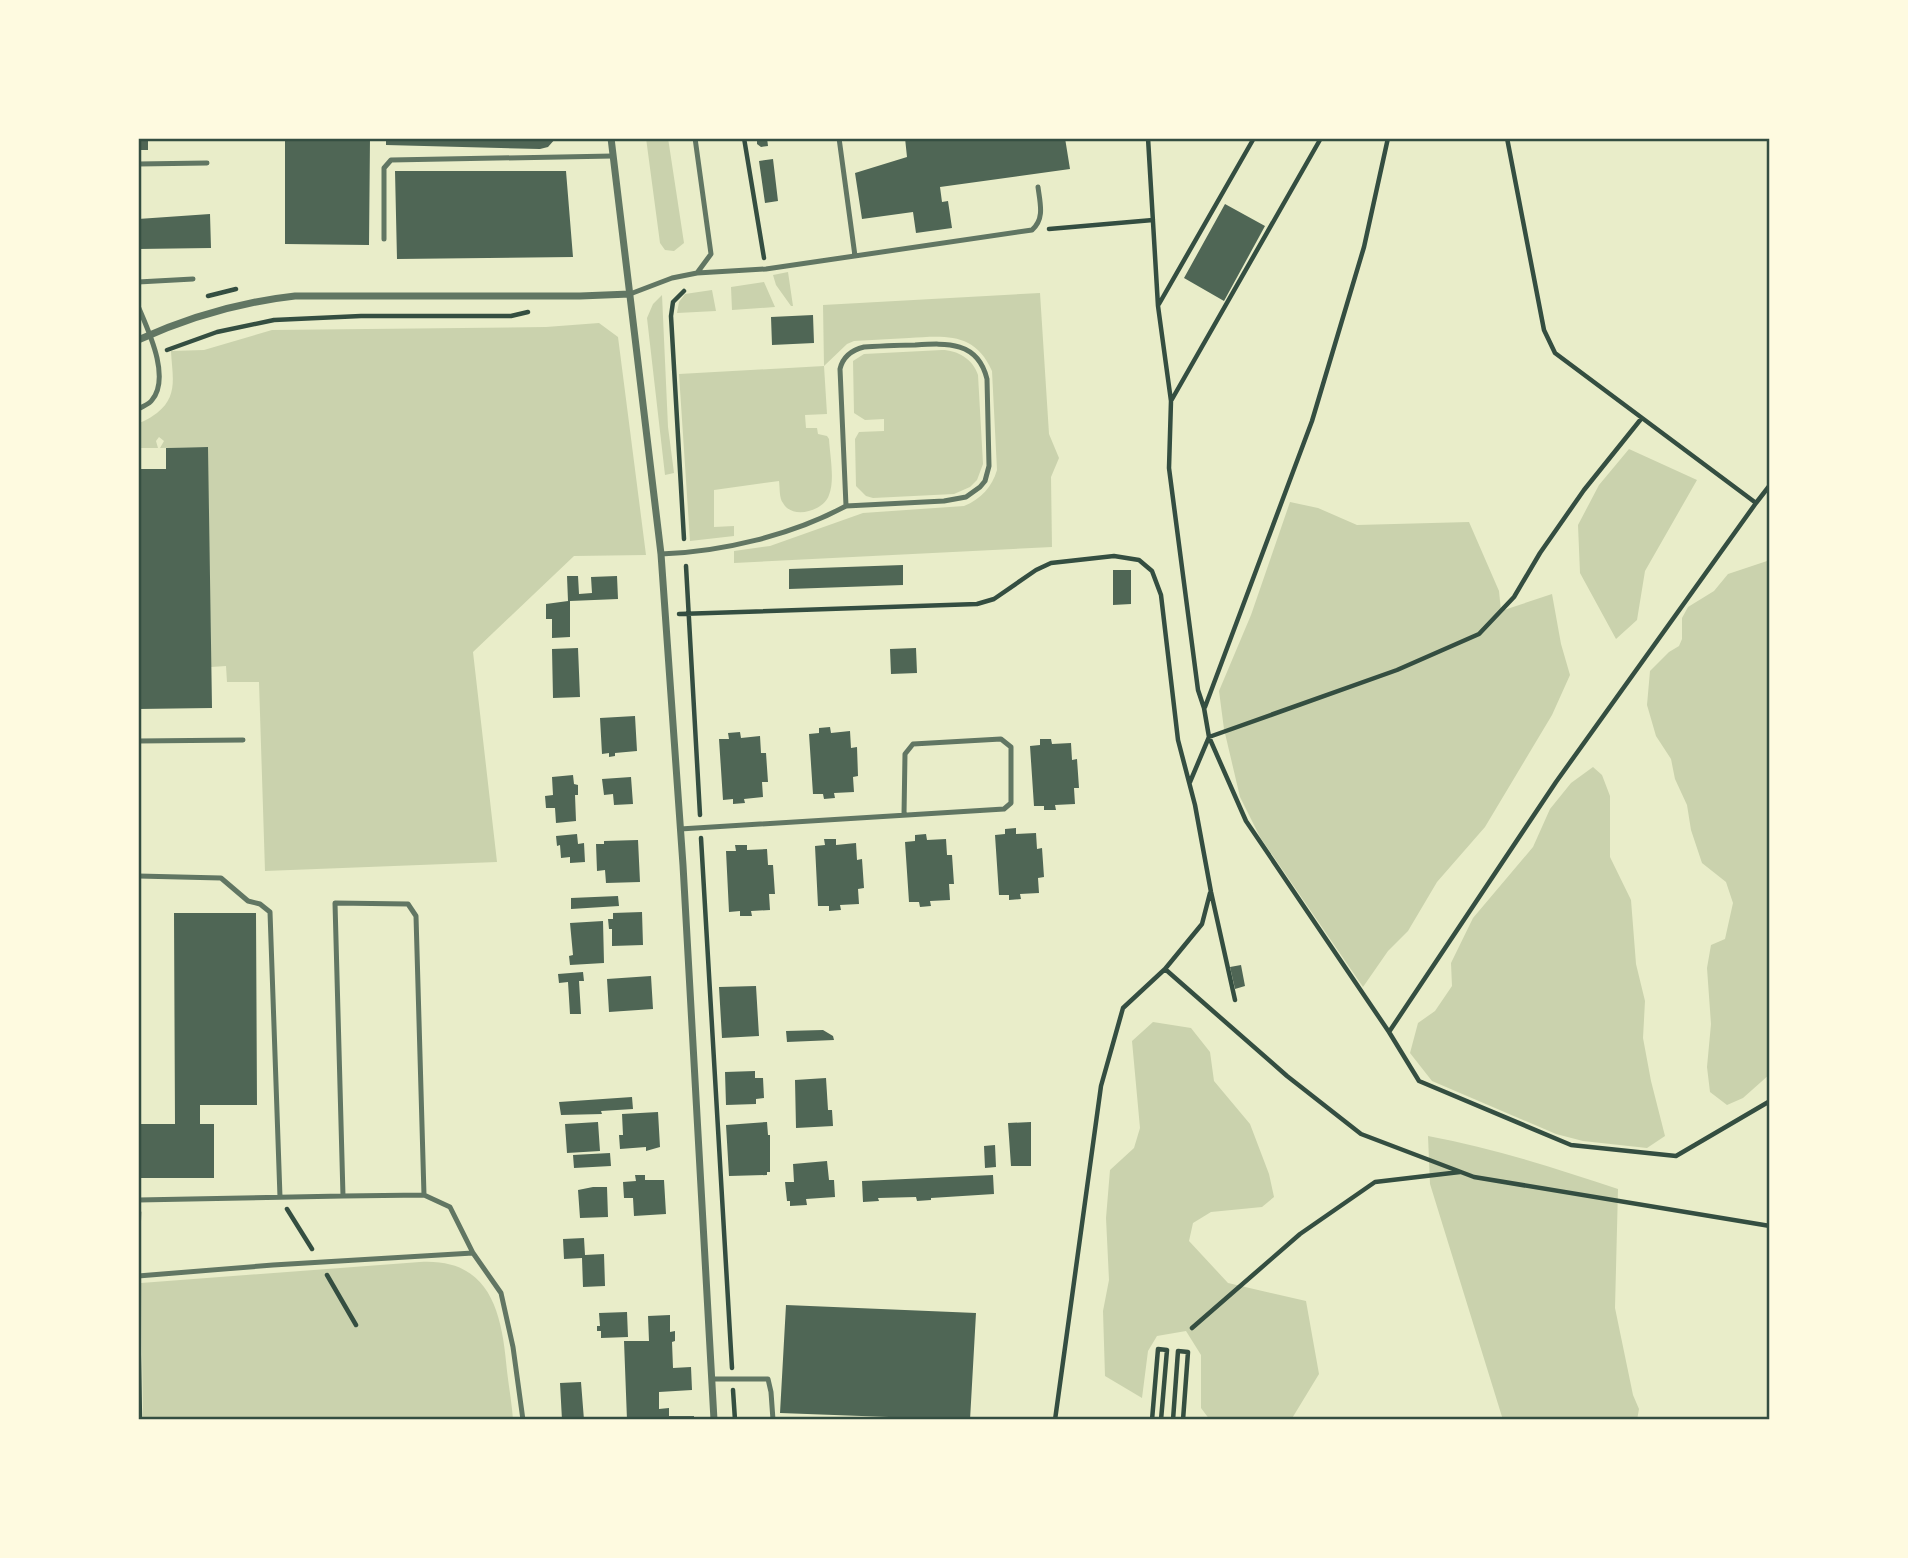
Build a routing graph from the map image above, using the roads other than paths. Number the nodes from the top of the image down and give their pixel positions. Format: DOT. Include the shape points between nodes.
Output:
graph roads {
  1 [pos="611,138"];
  2 [pos="695,138"];
  3 [pos="839,138"];
  4 [pos="613,156"];
  5 [pos="207,163"];
  6 [pos="138,164"];
  7 [pos="1038,187"];
  8 [pos="384,239"];
  9 [pos="855,256"];
  10 [pos="696,273"];
  11 [pos="193,279"];
  12 [pos="138,282"];
  13 [pos="631,294"];
  14 [pos="138,306"];
  15 [pos="150,334"];
  16 [pos="138,340"];
  17 [pos="138,409"];
  18 [pos="846,506"];
  19 [pos="661,554"];
  20 [pos="243,740"];
  21 [pos="138,741"];
  22 [pos="904,815"];
  23 [pos="680,829"];
  24 [pos="138,876"];
  25 [pos="424,1195"];
  26 [pos="343,1196"];
  27 [pos="281,1197"];
  28 [pos="139,1200"];
  29 [pos="473,1253"];
  30 [pos="138,1276"];
  31 [pos="712,1378"];
  32 [pos="523,1420"];
  33 [pos="714,1420"];
  34 [pos="773,1420"];
  1 -- 4 [label="street"];
  2 -- 10 [label="lane" via="711,254"];
  3 -- 9 [label="lane"];
  4 -- 8 [label="lane" via="391,160 384,168"];
  4 -- 13 [label="street"];
  5 -- 6 [label="lane"];
  7 -- 9 [label="lane" via="1041,210 1039,224 1032,230"];
  9 -- 10 [label="lane"];
  10 -- 13 [label="lane"];
  11 -- 12 [label="lane"];
  13 -- 15 [label="street" via="295,296 220,309"];
  13 -- 19 [label="street"];
  14 -- 15 [label="lane"];
  15 -- 16 [label="street"];
  15 -- 17 [label="lane" via="159,386 152,402"];
  18 -- 18 [label="lane" via="841,362 864,347 949,343 974,356 987,379 989,466 985,481 974,492 956,499"];
  18 -- 19 [label="lane" via="776,535"];
  19 -- 23 [label="street"];
  20 -- 21 [label="lane"];
  22 -- 22 [label="lane" via="1004,809 1011,803 1011,747 1001,739 912,744 905,754"];
  22 -- 23 [label="lane"];
  23 -- 31 [label="street"];
  24 -- 27 [label="lane" via="221,878 248,901 270,912"];
  25 -- 26 [label="lane"];
  25 -- 26 [label="lane" via="416,916 408,904 335,903"];
  25 -- 29 [label="lane" via="450,1207"];
  26 -- 27 [label="lane"];
  27 -- 28 [label="lane"];
  29 -- 30 [label="lane"];
  29 -- 32 [label="lane" via="501,1293"];
  31 -- 33 [label="street"];
  31 -- 34 [label="lane" via="768,1379"];
}
